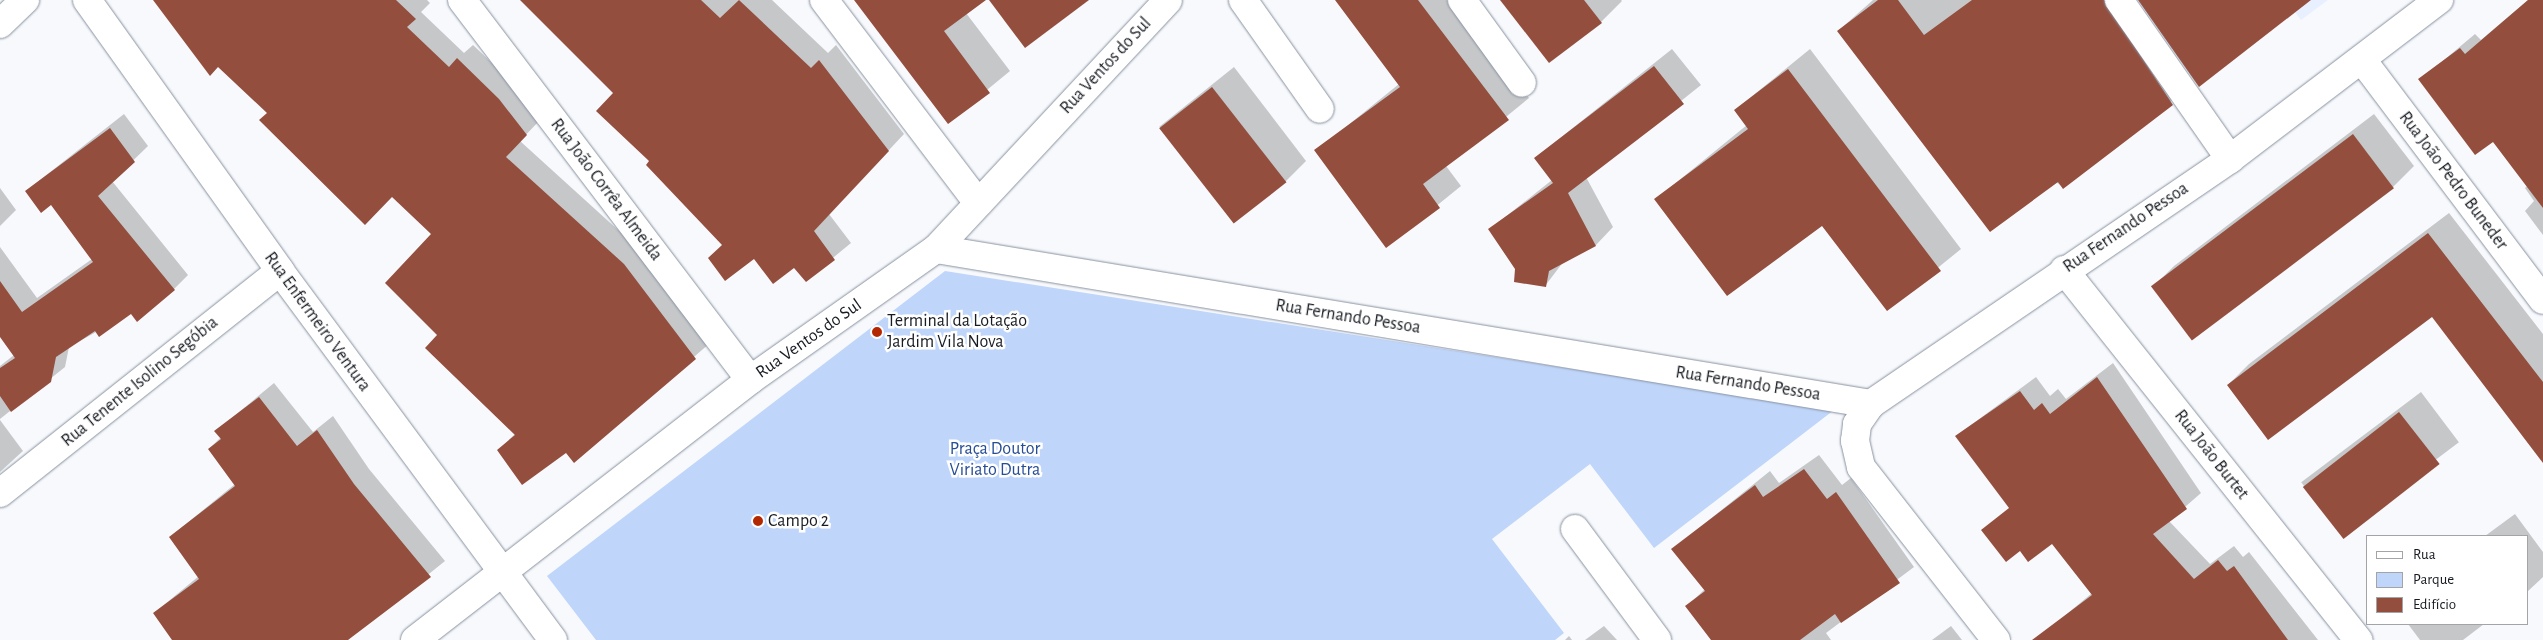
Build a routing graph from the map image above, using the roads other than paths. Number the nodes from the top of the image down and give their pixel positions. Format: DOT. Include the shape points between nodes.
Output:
graph roads {
  1 [pos="25,0"];
  2 [pos="87,0"];
  3 [pos="462,0"];
  4 [pos="824,0"];
  5 [pos="1168,0"];
  6 [pos="1243,0"];
  7 [pos="1462,0"];
  8 [pos="2119,0"];
  9 [pos="2440,0"];
  10 [pos="0,24"];
  11 [pos="2362,61"];
  12 [pos="1522,83"];
  13 [pos="1320,109"];
  14 [pos="2230,160"];
  15 [pos="978,203"];
  16 [pos="936,249"];
  17 [pos="2064,270"];
  18 [pos="280,271"];
  19 [pos="2543,300"];
  20 [pos="750,380"];
  21 [pos="1871,404"];
  22 [pos="0,493"];
  23 [pos="1575,529"];
  24 [pos="503,573"];
  25 [pos="415,640"];
  26 [pos="553,640"];
  27 [pos="1657,640"];
  28 [pos="1996,640"];
  29 [pos="2358,640"];
  1 -- 10 [label="street"];
  2 -- 18 [label="street, Rua Enfermeiro Ventura"];
  3 -- 20 [label="street, Rua João Corrêa Almeida"];
  4 -- 15 [label="street"];
  5 -- 15 [label="street, Rua Ventos do Sul"];
  6 -- 13 [label="street"];
  7 -- 12 [label="street"];
  8 -- 14 [label="street"];
  9 -- 11 [label="street, Rua Fernando Pessoa"];
  11 -- 14 [label="street, Rua Fernando Pessoa"];
  11 -- 19 [label="street, Rua João Pedro Buneder"];
  14 -- 17 [label="street, Rua Fernando Pessoa"];
  15 -- 16 [label="street, Rua Ventos do Sul"];
  16 -- 20 [label="street, Rua Ventos do Sul"];
  16 -- 21 [label="street, Rua Fernando Pessoa"];
  17 -- 21 [label="street, Rua Fernando Pessoa"];
  17 -- 29 [label="street, Rua João Burtet"];
  18 -- 22 [label="street, Rua Tenente Isolino Segóbia"];
  18 -- 24 [label="street, Rua Enfermeiro Ventura"];
  20 -- 24 [label="street, Rua Ventos do Sul"];
  21 -- 28 [label="street" via="1858,424 1855,441 1861,467"];
  23 -- 27 [label="street"];
  24 -- 25 [label="street, Rua Ventos do Sul"];
  24 -- 26 [label="street, Rua Enfermeiro Ventura"];
}
